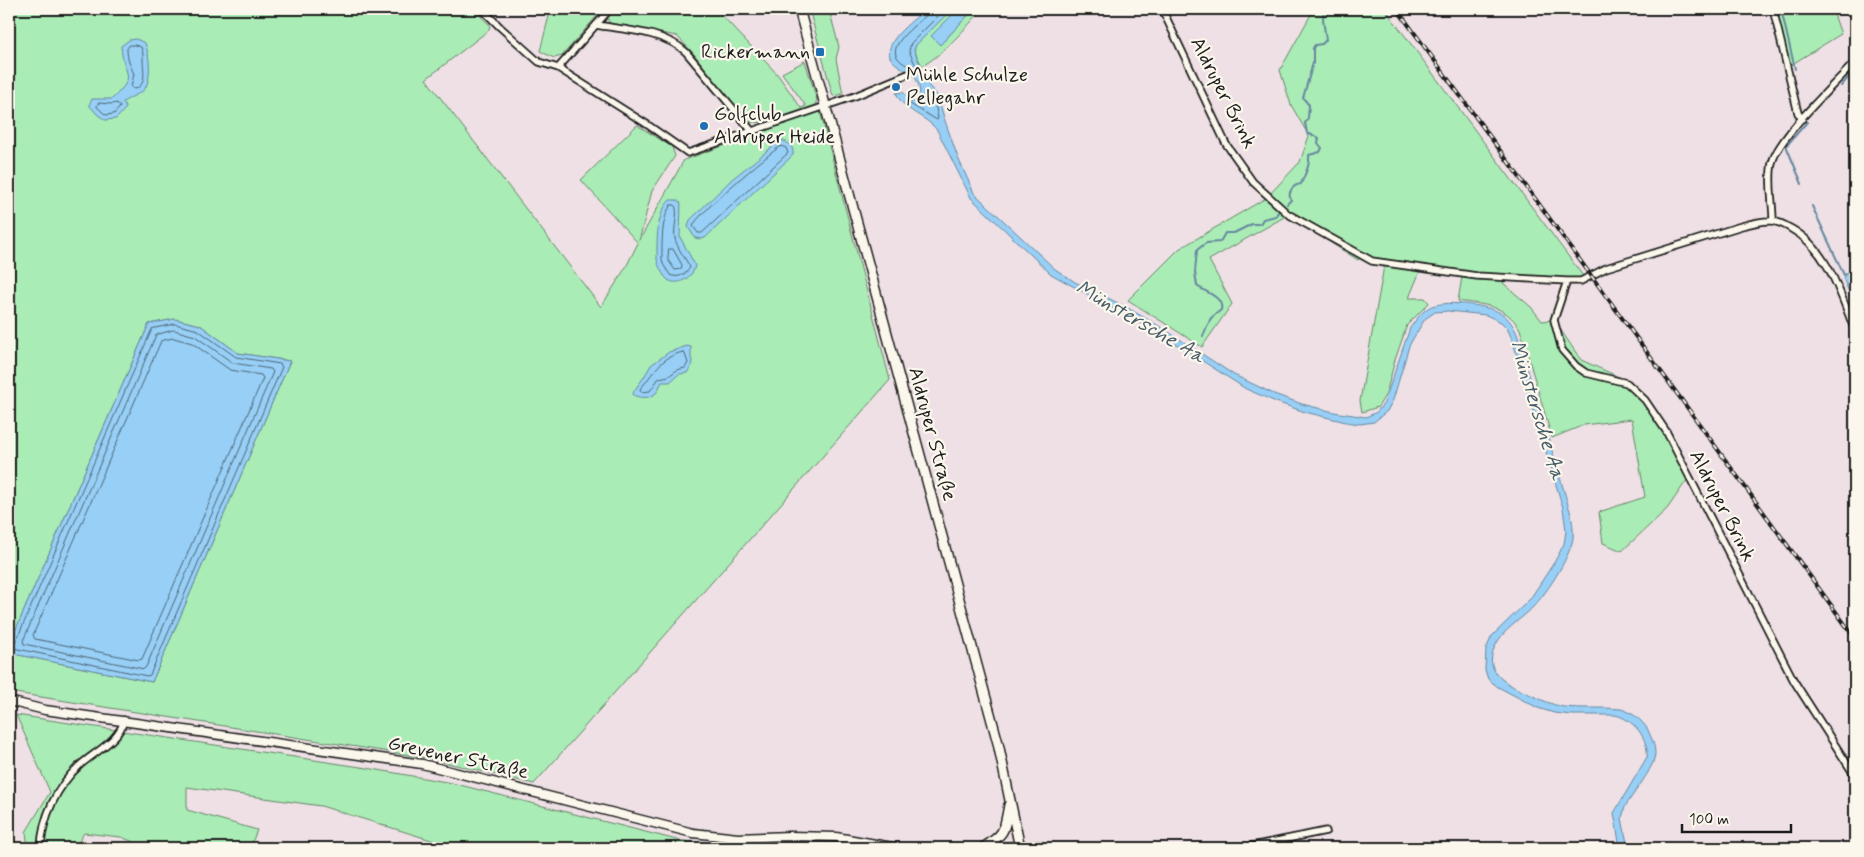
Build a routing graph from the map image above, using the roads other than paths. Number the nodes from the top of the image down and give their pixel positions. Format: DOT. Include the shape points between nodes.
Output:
graph roads {
  1 [pos="482,9"];
  2 [pos="610,9"];
  3 [pos="798,9"];
  4 [pos="1162,9"];
  5 [pos="1773,9"];
  6 [pos="1851,9"];
  7 [pos="1855,18"];
  8 [pos="596,26"];
  9 [pos="1855,62"];
  10 [pos="558,68"];
  11 [pos="908,74"];
  12 [pos="825,106"];
  13 [pos="1802,119"];
  14 [pos="751,130"];
  15 [pos="1773,221"];
  16 [pos="1567,281"];
  17 [pos="1855,331"];
  18 [pos="9,701"];
  19 [pos="124,720"];
  20 [pos="1855,776"];
  21 [pos="1010,800"];
  22 [pos="1326,831"];
  23 [pos="1020,847"];
  24 [pos="41,848"];
  25 [pos="898,848"];
  26 [pos="983,848"];
  27 [pos="991,848"];
  28 [pos="1044,848"];
  29 [pos="1242,848"];
  1 -- 10 [label="street" via="539,62"];
  2 -- 8 [label="street"];
  3 -- 12 [label="main road, Aldruper Straße"];
  4 -- 16 [label="street, Aldruper Brink" via="1226,144 1253,182 1288,214 1372,261 1477,276"];
  5 -- 13 [label="street"];
  6 -- 7 [label="street"];
  8 -- 10 [label="street"];
  8 -- 14 [label="street" via="645,34 678,45"];
  9 -- 13 [label="street"];
  10 -- 14 [label="street" via="688,153"];
  11 -- 12 [label="street"];
  12 -- 14 [label="street"];
  12 -- 21 [label="main road, Aldruper Straße" via="998,743"];
  13 -- 15 [label="street" via="1780,145 1772,162"];
  15 -- 16 [label="street, Aldruper Brink" via="1738,227 1606,268 1581,281"];
  15 -- 17 [label="street" via="1806,238 1819,252"];
  16 -- 20 [label="street, Aldruper Brink" via="1554,320 1562,350 1586,373 1627,383 1645,400 1666,431 1794,681"];
  18 -- 19 [label="street, Grevener Straße" via="45,710"];
  19 -- 24 [label="street" via="114,737 62,786 50,812"];
  19 -- 25 [label="street, Grevener Straße" via="422,764 693,833 738,838 836,837"];
  21 -- 23 [label="main road, Aldruper Straße"];
  21 -- 26 [label="main road" via="1004,831"];
  22 -- 29 [label="street"];
  23 -- 27 [label="street"];
  23 -- 28 [label="street" via="1040,845"];
}
